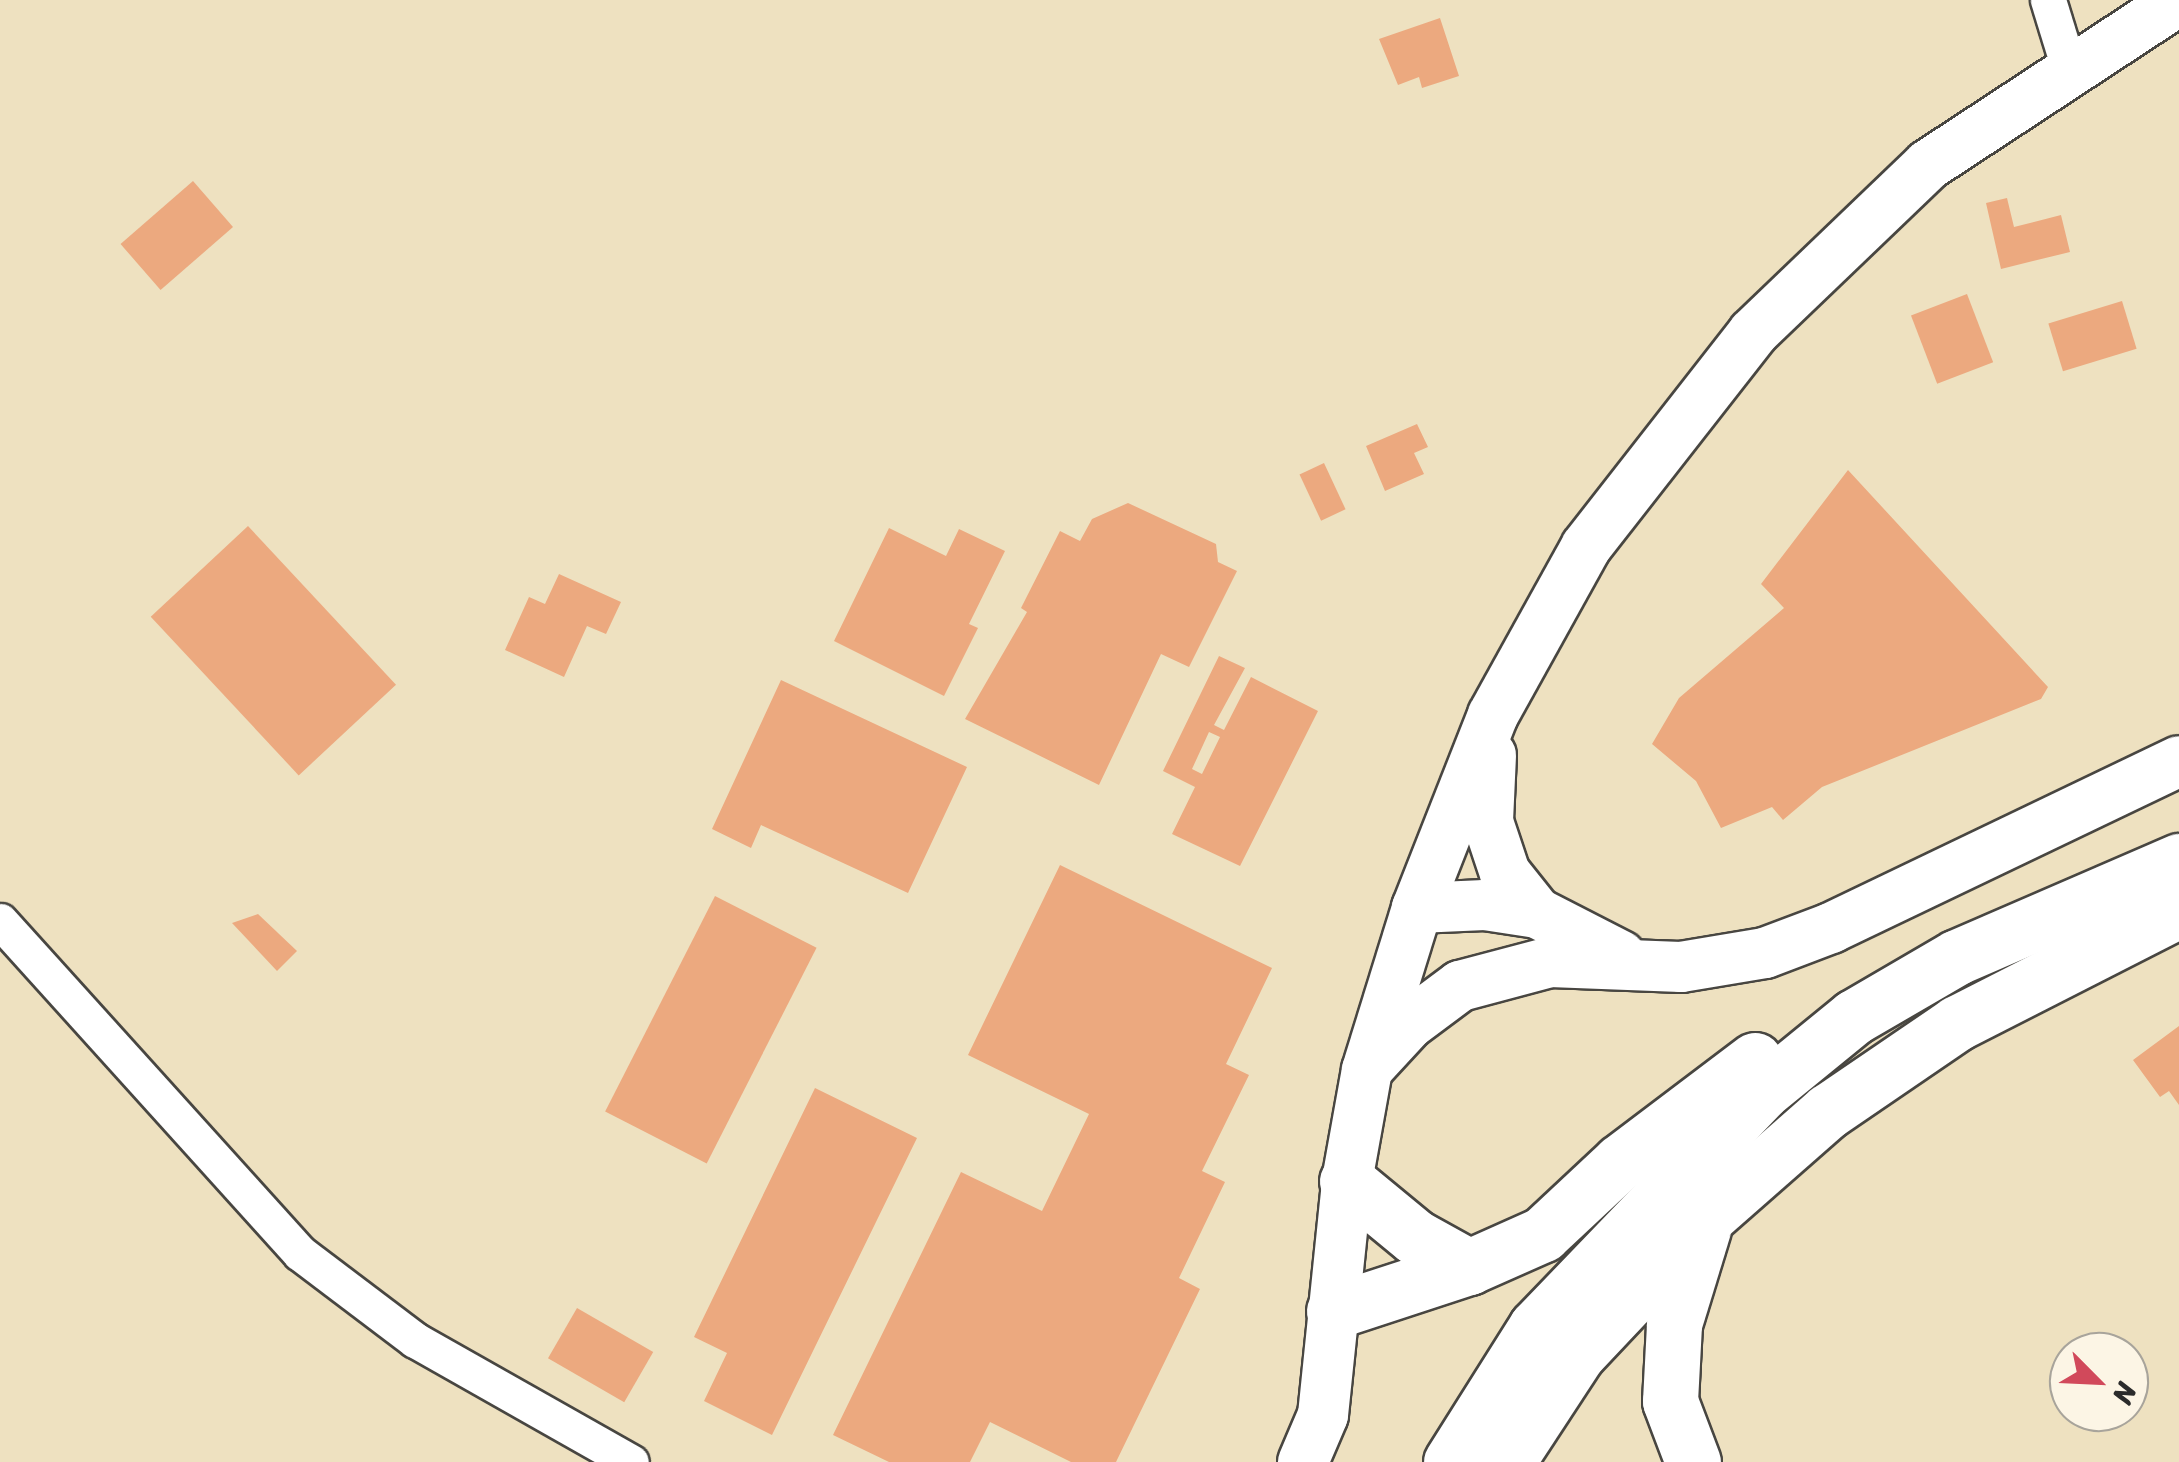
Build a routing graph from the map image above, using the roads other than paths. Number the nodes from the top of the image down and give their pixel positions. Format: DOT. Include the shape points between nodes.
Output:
graph roads {
  1 [pos="2048,0"];
  2 [pos="2179,0"];
  3 [pos="2070,72"];
  4 [pos="1492,716"];
  5 [pos="2179,761"];
  6 [pos="2179,861"];
  7 [pos="1417,908"];
  8 [pos="2179,910"];
  9 [pos="1536,913"];
  10 [pos="0,921"];
  11 [pos="1630,960"];
  12 [pos="1550,962"];
  13 [pos="1854,1017"];
  14 [pos="1368,1070"];
  15 [pos="1347,1181"];
  16 [pos="1706,1218"];
  17 [pos="1469,1267"];
  18 [pos="1334,1310"];
  19 [pos="631,1462"];
  20 [pos="1303,1462"];
  21 [pos="1451,1462"];
  22 [pos="1507,1462"];
  23 [pos="1693,1462"];
  1 -- 3 [label="street"];
  2 -- 3 [label="street"];
  3 -- 4 [label="street" via="1928,165 1753,333 1586,547"];
  4 -- 7 [label="street"];
  4 -- 9 [label="street" via="1488,822 1505,873"];
  5 -- 11 [label="street" via="1831,928 1765,953 1681,967"];
  6 -- 13 [label="highway" via="1957,957"];
  7 -- 9 [label="street"];
  7 -- 12 [label="street" via="1471,948"];
  7 -- 14 [label="street"];
  8 -- 16 [label="highway" via="1957,1023 1828,1111"];
  9 -- 11 [label="street"];
  10 -- 19 [label="street" via="300,1253 415,1340"];
  11 -- 12 [label="street"];
  12 -- 14 [label="street" via="1460,986 1409,1024"];
  13 -- 17 [label="highway" via="1756,1059 1620,1162 1543,1234"];
  13 -- 21 [label="highway" via="1762,1092 1536,1326"];
  14 -- 15 [label="street"];
  15 -- 17 [label="highway" via="1414,1237"];
  15 -- 18 [label="street"];
  16 -- 22 [label="highway" via="1578,1355"];
  16 -- 23 [label="highway" via="1674,1324 1670,1400"];
  17 -- 18 [label="highway"];
  18 -- 20 [label="street" via="1323,1414"];
}
